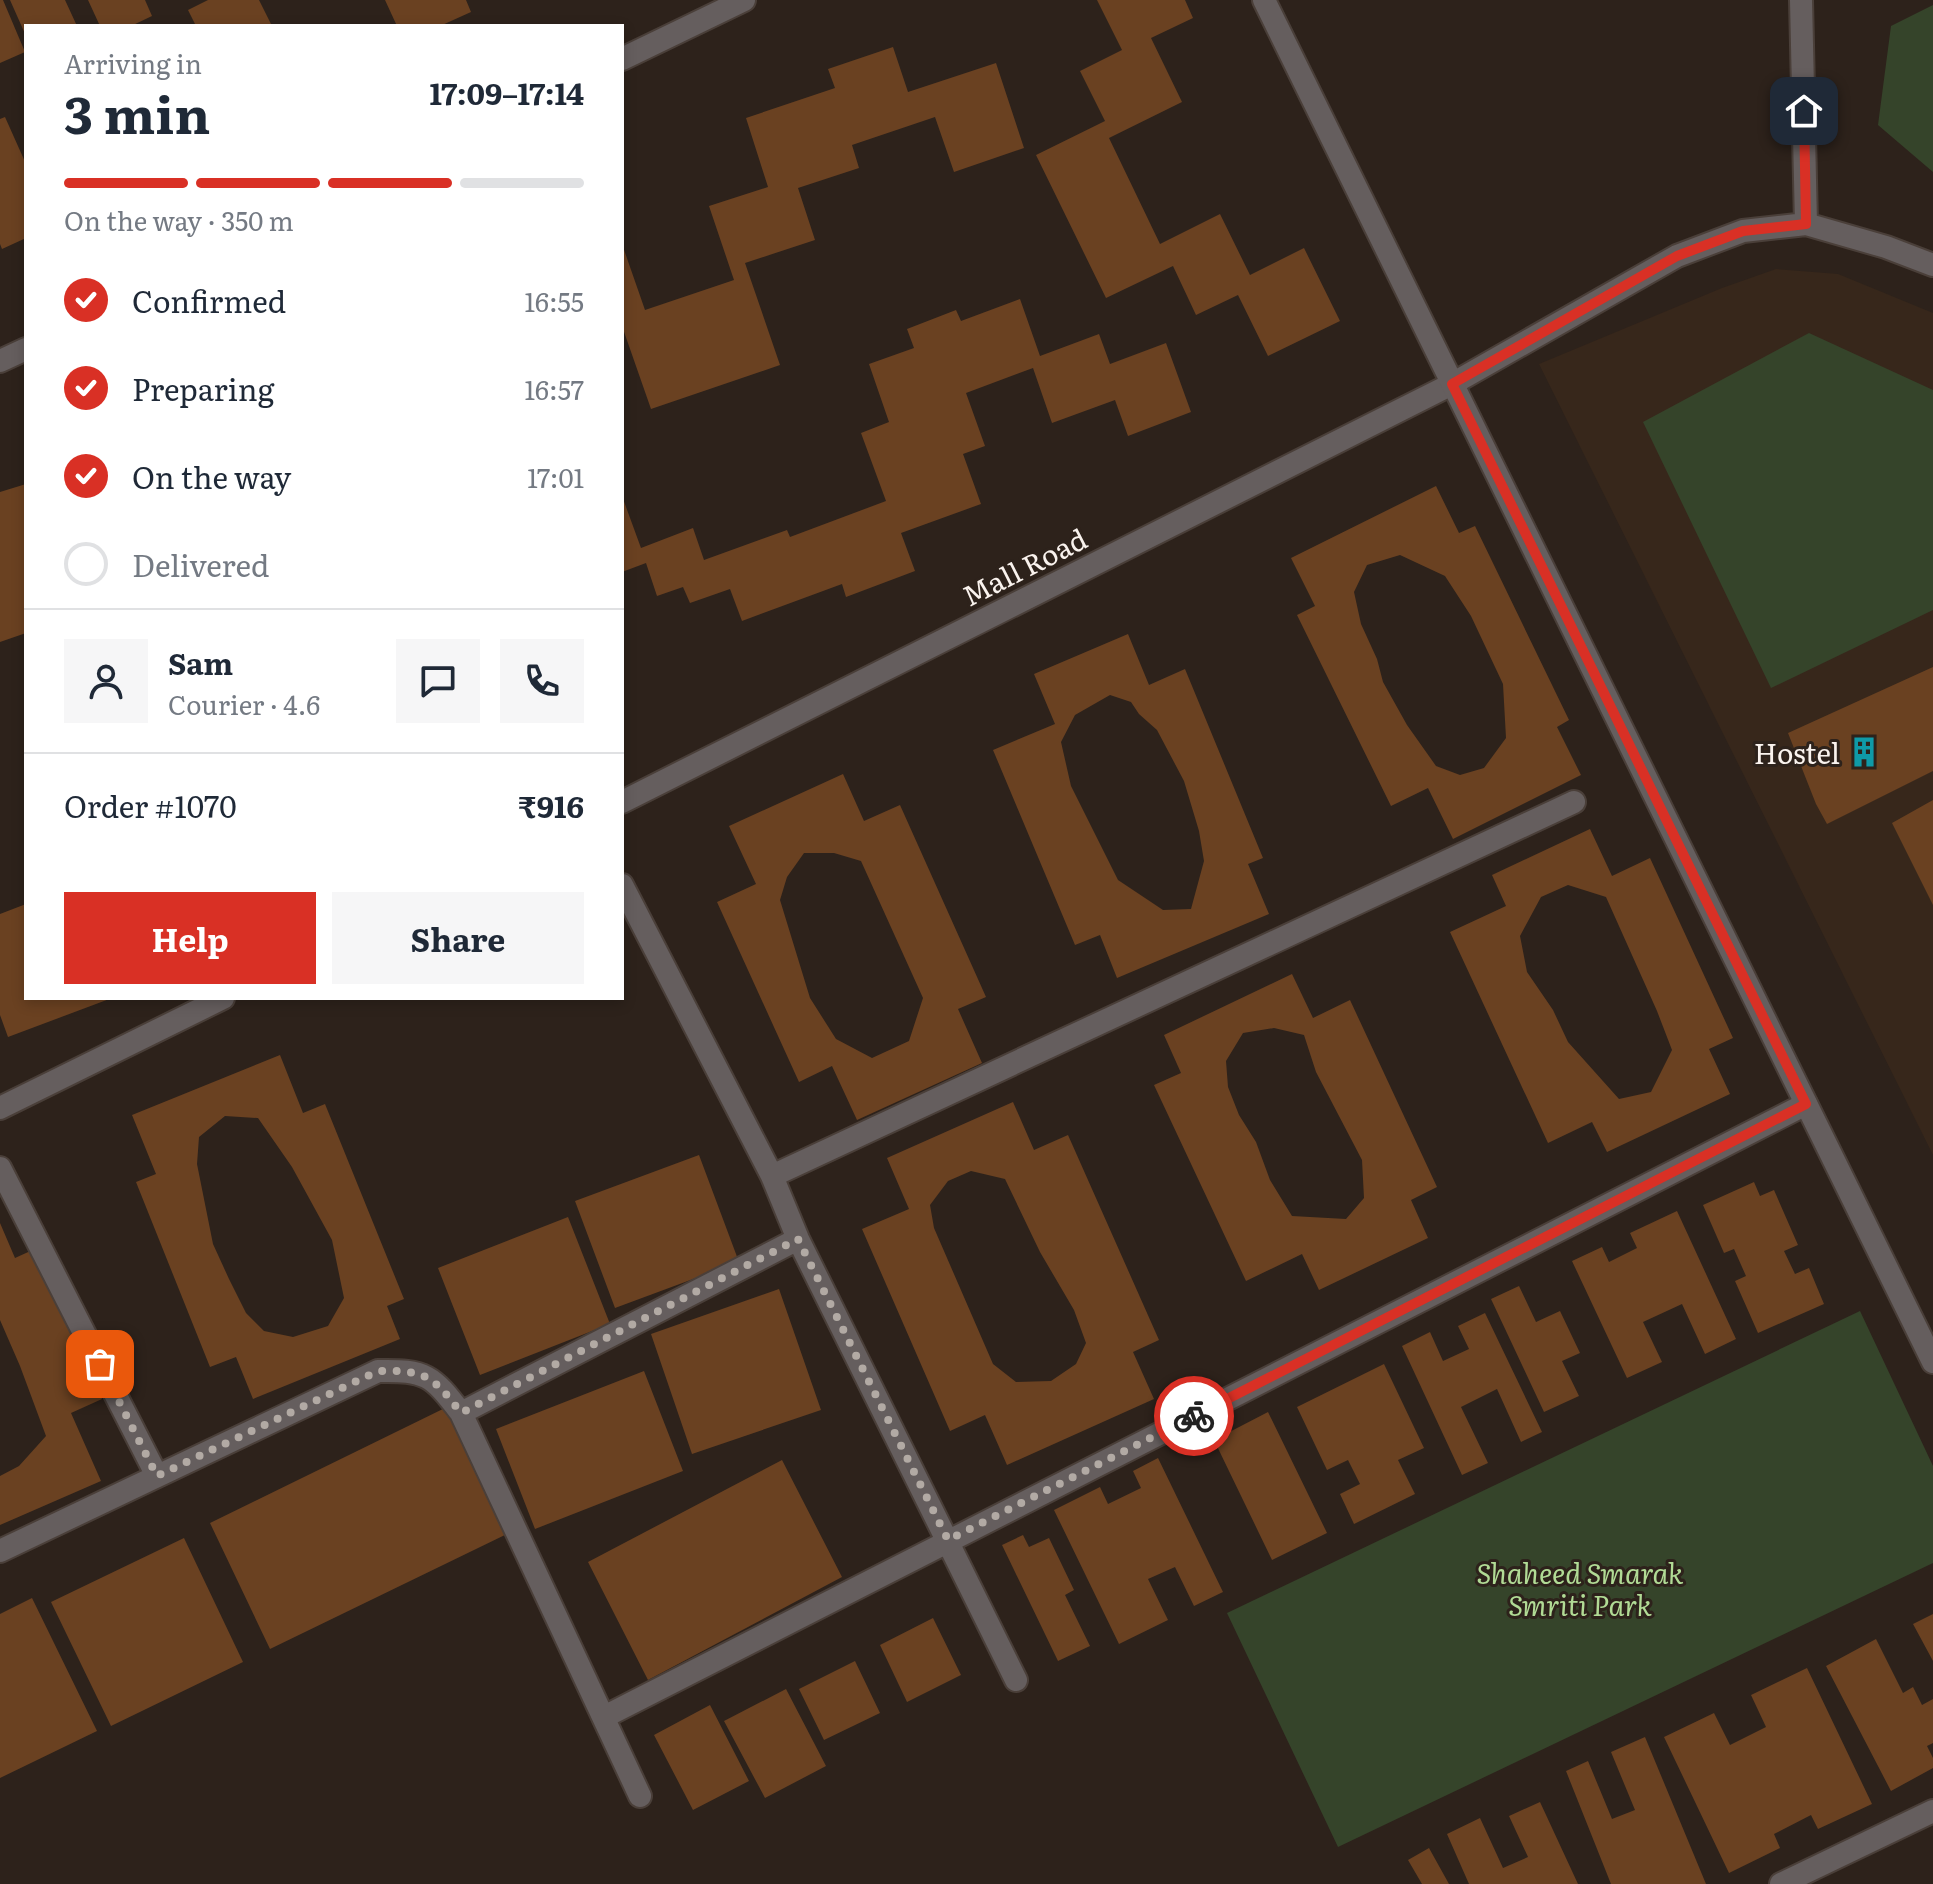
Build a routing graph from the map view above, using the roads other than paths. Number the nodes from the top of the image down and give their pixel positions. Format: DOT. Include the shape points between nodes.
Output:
graph roads {
  1 [pos="744,0"];
  2 [pos="1264,0"];
  3 [pos="1801,0"];
  4 [pos="624,58"];
  5 [pos="1806,224"];
  6 [pos="1933,265"];
  7 [pos="24,350"];
  8 [pos="0,361"];
  9 [pos="1452,384"];
  10 [pos="624,801"];
  11 [pos="1574,802"];
  12 [pos="624,889"];
  13 [pos="219,1000"];
  14 [pos="1806,1104"];
  15 [pos="0,1108"];
  16 [pos="0,1168"];
  17 [pos="772,1176"];
  18 [pos="798,1239"];
  19 [pos="1933,1362"];
  20 [pos="461,1413"];
  21 [pos="157,1476"];
  22 [pos="948,1540"];
  23 [pos="0,1551"];
  24 [pos="1016,1680"];
  25 [pos="604,1717"];
  26 [pos="640,1796"];
  27 [pos="1933,1811"];
  28 [pos="1823,1875"];
  29 [pos="1781,1884"];
  1 -- 4 [label="street"];
  2 -- 9 [label="street"];
  3 -- 5 [label="street"];
  5 -- 6 [label="street"];
  5 -- 9 [label="street, Mall Road" via="1743,231 1677,256"];
  7 -- 8 [label="street"];
  9 -- 10 [label="street, Mall Road"];
  9 -- 14 [label="street"];
  11 -- 17 [label="street"];
  12 -- 17 [label="street"];
  13 -- 15 [label="street"];
  14 -- 19 [label="street"];
  14 -- 22 [label="street"];
  16 -- 21 [label="street"];
  17 -- 18 [label="street"];
  18 -- 20 [label="street"];
  18 -- 22 [label="street"];
  20 -- 21 [label="street" via="437,1382 410,1370 378,1371"];
  20 -- 25 [label="street"];
  21 -- 23 [label="street"];
  22 -- 24 [label="street"];
  22 -- 25 [label="street"];
  25 -- 26 [label="street"];
  27 -- 28 [label="street"];
  28 -- 29 [label="street"];
}
